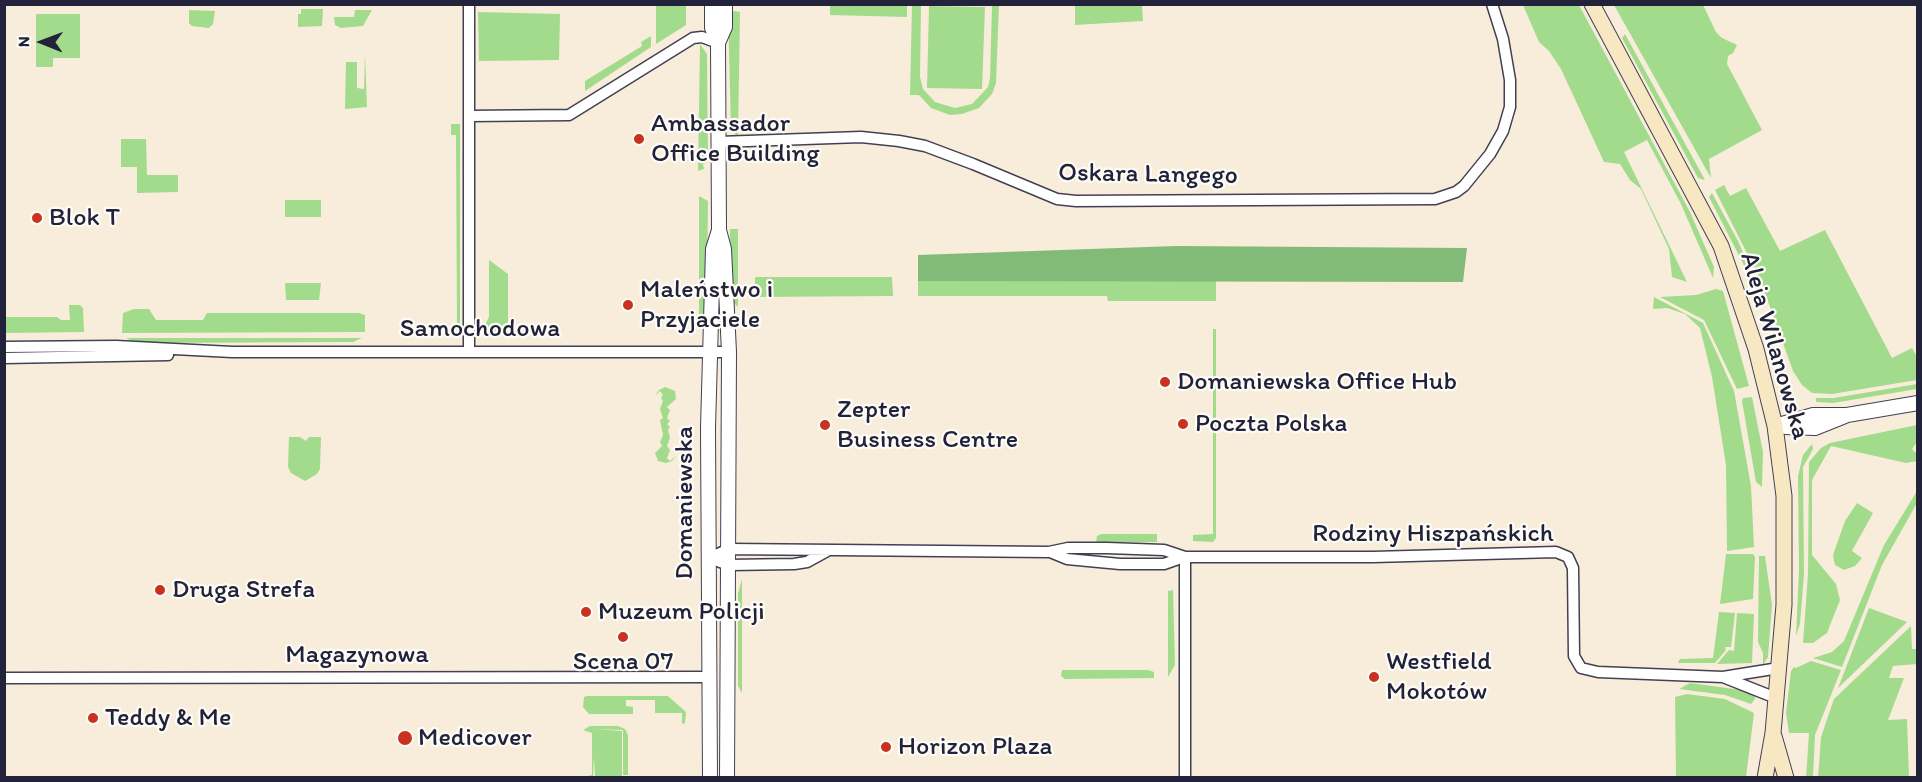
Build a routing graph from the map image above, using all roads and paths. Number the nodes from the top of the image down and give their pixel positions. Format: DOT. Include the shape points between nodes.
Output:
graph roads {
  1 [pos="469,4"];
  2 [pos="712,4"];
  3 [pos="725,4"];
  4 [pos="1492,4"];
  5 [pos="1592,4"];
  6 [pos="718,43"];
  7 [pos="469,116"];
  8 [pos="719,142"];
  9 [pos="719,230"];
  10 [pos="4,347"];
  11 [pos="231,352"];
  12 [pos="469,352"];
  13 [pos="710,352"];
  14 [pos="729,352"];
  15 [pos="4,358"];
  16 [pos="1917,403"];
  17 [pos="1775,426"];
  18 [pos="729,549"];
  19 [pos="828,551"];
  20 [pos="1049,552"];
  21 [pos="1185,557"];
  22 [pos="709,558"];
  23 [pos="729,565"];
  24 [pos="1779,668"];
  25 [pos="710,677"];
  26 [pos="1723,677"];
  27 [pos="4,678"];
  28 [pos="1776,698"];
  29 [pos="1773,733"];
  30 [pos="710,777"];
  31 [pos="728,777"];
  32 [pos="1185,777"];
  33 [pos="1765,777"];
  34 [pos="1786,777"];
  1 -- 7 [label="street"];
  2 -- 6 [label="street, Domaniewska" via="712,28"];
  3 -- 6 [label="street, Domaniewska" via="725,27"];
  4 -- 8 [label="street, Oskara Langego" via="1510,80 1510,107 1503,131 1490,154 1460,190 1428,200 1076,201 1057,199 925,146 895,140 861,137"];
  5 -- 17 [label="main road, Aleja Wilanowska" via="1721,246 1756,350"];
  6 -- 7 [label="street" via="693,38 566,116"];
  6 -- 8 [label="street, Domaniewska"];
  7 -- 12 [label="street"];
  8 -- 9 [label="street, Domaniewska"];
  9 -- 13 [label="street, Domaniewska" via="713,249"];
  9 -- 14 [label="street, Domaniewska" via="724,249"];
  10 -- 11 [label="street, Samochodowa" via="116,346"];
  11 -- 12 [label="street, Samochodowa"];
  11 -- 15 [label="street, Samochodowa"];
  12 -- 13 [label="street, Samochodowa"];
  13 -- 14 [label="street, Samochodowa"];
  13 -- 22 [label="street, Domaniewska"];
  14 -- 18 [label="street, Domaniewska"];
  16 -- 17 [label="street" via="1847,415 1815,428"];
  17 -- 24 [label="main road, Aleja Wilanowska" via="1782,462 1785,524"];
  18 -- 19 [label="street, Rodziny Hiszpańskich"];
  18 -- 22 [label="street, Rodziny Hiszpańskich"];
  18 -- 23 [label="street, Domaniewska"];
  19 -- 20 [label="street, Rodziny Hiszpańskich"];
  19 -- 23 [label="street, Rodziny Hiszpańskich" via="800,564"];
  20 -- 21 [label="street, Rodziny Hiszpańskich" via="1068,548 1164,550"];
  20 -- 21 [label="street, Rodziny Hiszpańskich" via="1067,559 1120,564 1164,564"];
  21 -- 26 [label="street, Rodziny Hiszpańskich" via="1556,552 1568,557 1574,578 1575,656 1581,668"];
  21 -- 32 [label="street"];
  22 -- 23 [label="street, Rodziny Hiszpańskich"];
  22 -- 25 [label="street, Domaniewska"];
  23 -- 31 [label="street, Domaniewska"];
  24 -- 26 [label="street, Rodziny Hiszpańskich"];
  24 -- 28 [label="main road, Aleja Wilanowska"];
  25 -- 27 [label="street, Magazynowa"];
  25 -- 30 [label="street, Domaniewska"];
  26 -- 28 [label="street, Rodziny Hiszpańskich"];
  28 -- 29 [label="main road, Aleja Wilanowska"];
  29 -- 33 [label="main road, Aleja Wilanowska"];
  29 -- 34 [label="main road, Aleja Wilanowska"];
}
